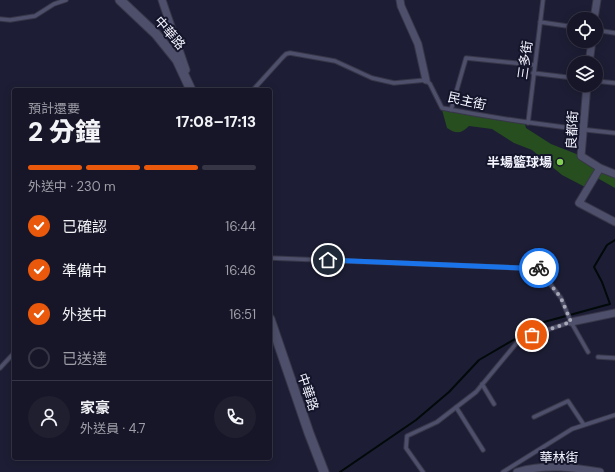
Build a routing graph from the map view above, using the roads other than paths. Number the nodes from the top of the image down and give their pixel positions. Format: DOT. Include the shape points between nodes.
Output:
graph roads {
  1 [pos="66,0"];
  2 [pos="120,0"];
  3 [pos="162,0"];
  4 [pos="400,0"];
  5 [pos="543,0"];
  6 [pos="596,0"];
  7 [pos="595,12"];
  8 [pos="0,19"];
  9 [pos="540,22"];
  10 [pos="567,26"];
  11 [pos="603,31"];
  12 [pos="615,33"];
  13 [pos="534,65"];
  14 [pos="533,73"];
  15 [pos="567,77"];
  16 [pos="426,80"];
  17 [pos="603,82"];
  18 [pos="615,83"];
  19 [pos="190,88"];
  20 [pos="190,88"];
  21 [pos="255,88"];
  22 [pos="586,92"];
  23 [pos="451,110"];
  24 [pos="528,123"];
  25 [pos="583,130"];
  26 [pos="615,133"];
  27 [pos="600,168"];
  28 [pos="615,174"];
  29 [pos="615,222"];
  30 [pos="272,258"];
  31 [pos="615,313"];
  32 [pos="571,322"];
  33 [pos="272,325"];
  34 [pos="588,352"];
  35 [pos="12,355"];
  36 [pos="598,357"];
  37 [pos="615,358"];
  38 [pos="0,368"];
  39 [pos="482,384"];
  40 [pos="494,404"];
  41 [pos="456,407"];
  42 [pos="615,415"];
  43 [pos="534,417"];
  44 [pos="584,425"];
  45 [pos="483,450"];
  46 [pos="580,470"];
  47 [pos="324,472"];
  48 [pos="423,472"];
  49 [pos="503,472"];
  50 [pos="518,472"];
  51 [pos="600,472"];
  1 -- 8 [label="lane" via="35,16"];
  2 -- 19 [label="main road, 中華路" via="156,34 177,60"];
  3 -- 20 [label="street, 中華路"];
  4 -- 16 [label="street" via="418,44"];
  5 -- 9 [label="lane, 三多街"];
  6 -- 7 [label="street"];
  9 -- 10 [label="lane"];
  9 -- 13 [label="lane, 三多街"];
  11 -- 12 [label="lane"];
  13 -- 14 [label="lane, 三多街"];
  13 -- 23 [label="lane" via="466,58"];
  14 -- 15 [label="lane"];
  14 -- 24 [label="lane, 三多街"];
  16 -- 21 [label="lane" via="394,83 372,78 335,61 290,53 286,54"];
  16 -- 23 [label="lane, 民主街" via="442,108"];
  17 -- 18 [label="lane"];
  22 -- 25 [label="street, 良都街"];
  23 -- 24 [label="lane, 民主街"];
  24 -- 25 [label="lane, 民主街"];
  25 -- 26 [label="lane, 民主街"];
  25 -- 27 [label="street, 良都街" via="581,156"];
  27 -- 28 [label="street, 良都街"];
  27 -- 29 [label="street" via="579,204"];
  30 -- 32 [label="lane" via="543,268 547,271 551,285 561,298"];
  31 -- 32 [label="street"];
  32 -- 34 [label="lane"];
  32 -- 39 [label="lane" via="520,339"];
  33 -- 47 [label="main road, 中華路"];
  35 -- 38 [label="lane"];
  36 -- 37 [label="lane"];
  39 -- 40 [label="lane"];
  39 -- 41 [label="lane" via="476,392"];
  41 -- 45 [label="lane"];
  41 -- 48 [label="lane" via="437,422 407,436 406,448"];
  42 -- 44 [label="lane"];
  43 -- 44 [label="lane" via="568,401"];
  44 -- 49 [label="lane" via="572,429"];
  46 -- 50 [label="street, 華林街" via="555,467"];
  46 -- 51 [label="street, 華林街"];
}
